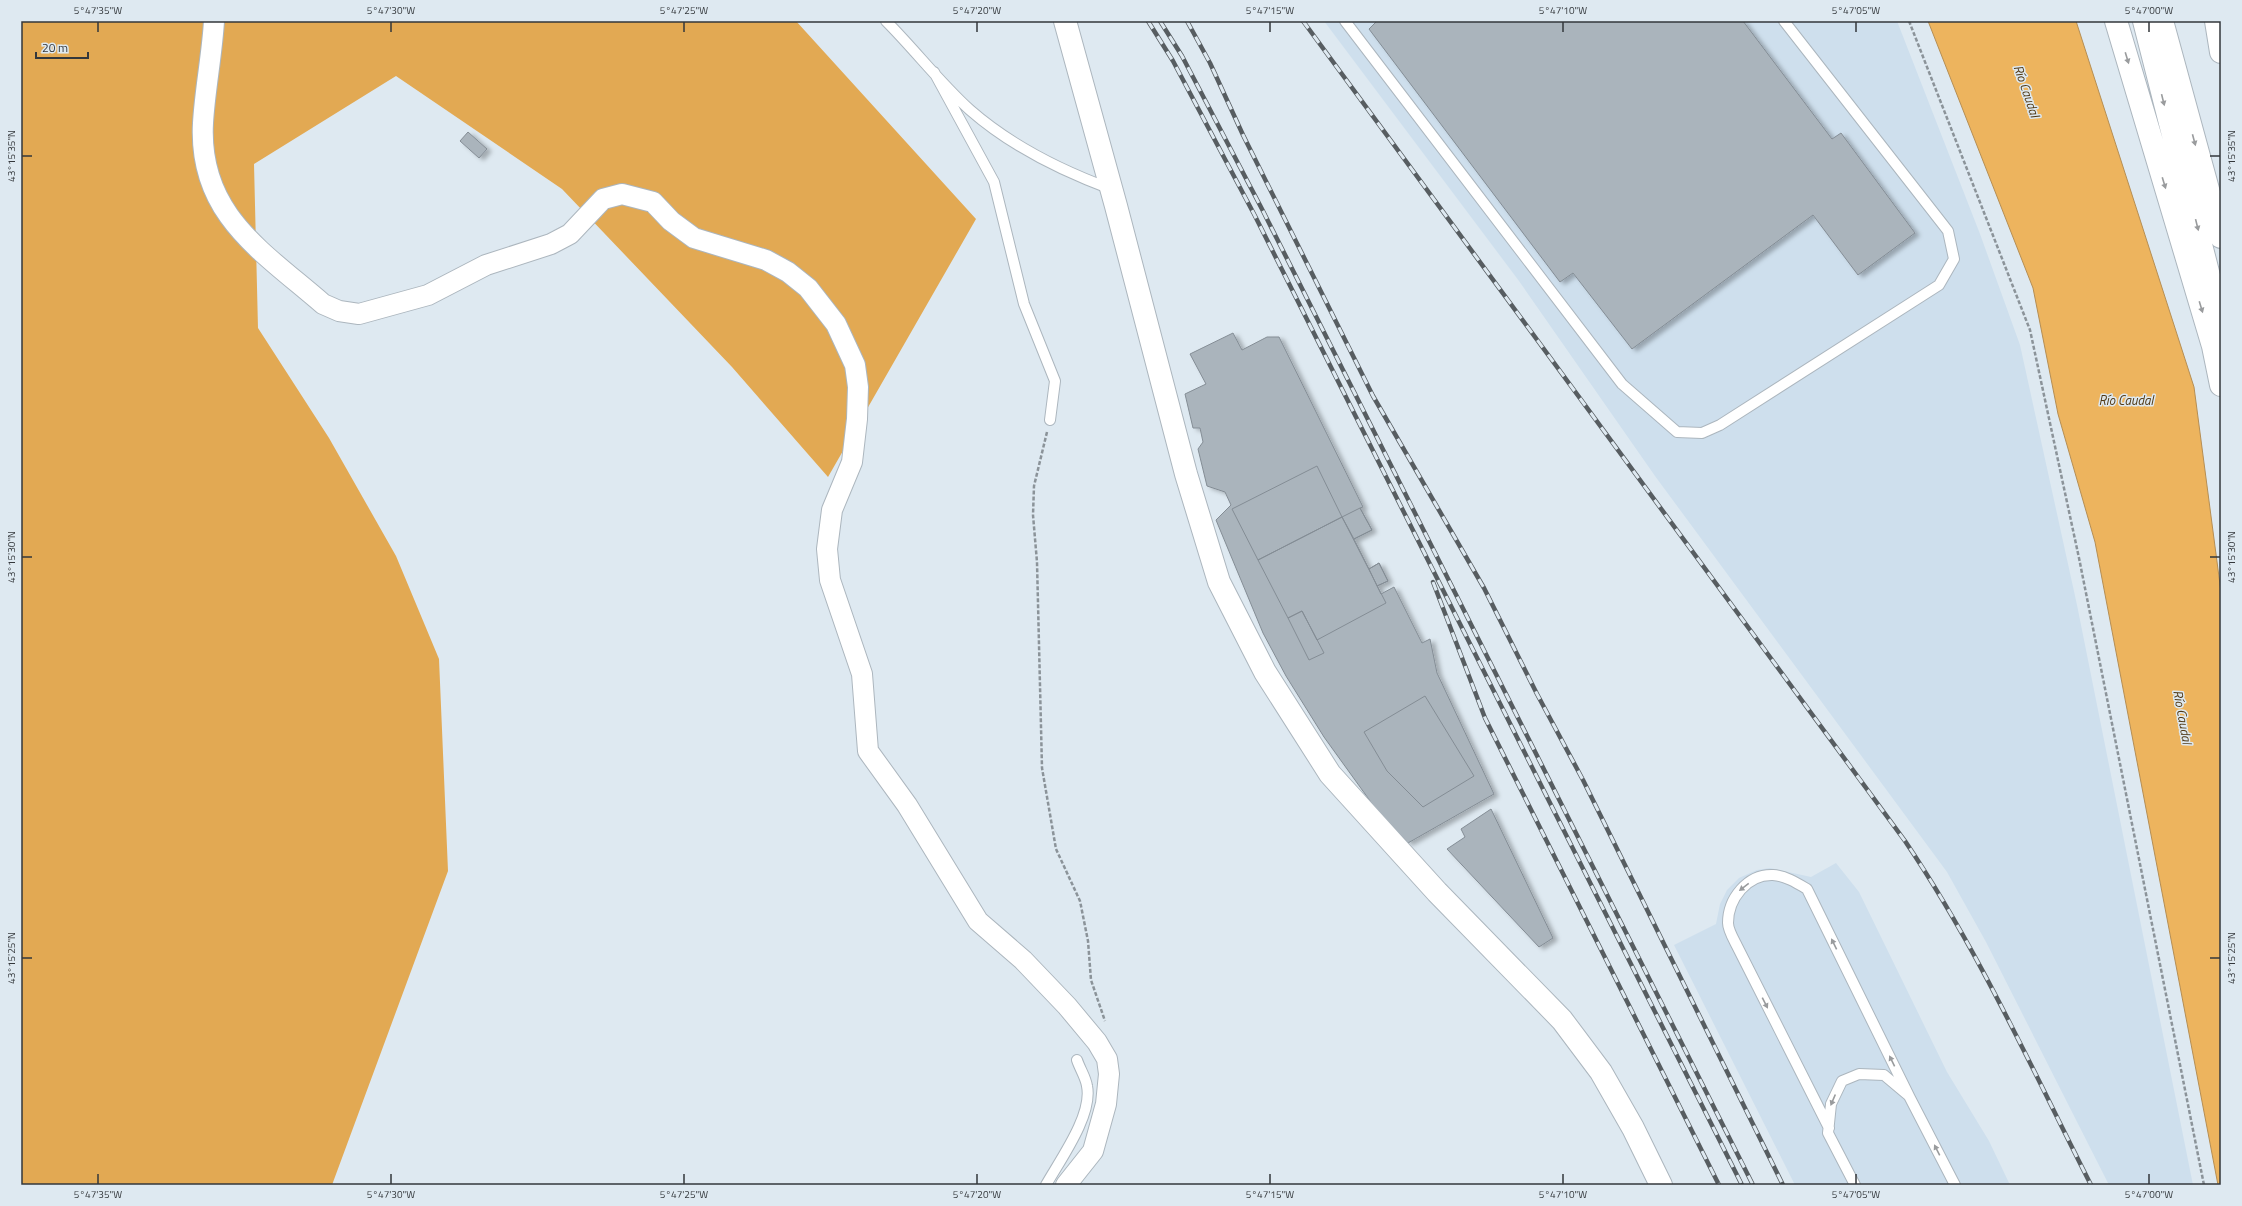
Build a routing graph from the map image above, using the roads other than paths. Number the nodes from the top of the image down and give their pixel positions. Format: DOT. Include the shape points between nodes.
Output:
graph roads {
  1 [pos="214,21"];
  2 [pos="886,21"];
  3 [pos="1065,21"];
  4 [pos="1345,21"];
  5 [pos="1784,21"];
  6 [pos="2116,21"];
  7 [pos="2144,21"];
  8 [pos="2162,21"];
  9 [pos="2216,21"];
  10 [pos="2221,52"];
  11 [pos="934,72"];
  12 [pos="1111,189"];
  13 [pos="2221,237"];
  14 [pos="2221,322"];
  15 [pos="2221,385"];
  16 [pos="1050,420"];
  17 [pos="1077,1060"];
  18 [pos="1909,1096"];
  19 [pos="1829,1128"];
  20 [pos="1046,1185"];
  21 [pos="1066,1185"];
  22 [pos="1661,1185"];
  23 [pos="1855,1185"];
  24 [pos="1955,1185"];
  1 -- 21 [label="street" via="203,124 208,177 220,204 240,231 322,304 339,311 359,314 428,295 486,265 551,244 570,234 603,199 622,194 653,202 670,221 694,238 766,260 788,272 808,288 836,324 855,365 858,387 857,419 852,462 832,510 827,549 830,580 862,674 868,751 907,806 978,921 1023,960 1067,1006 1097,1042 1107,1059 1109,1074 1106,1104 1093,1151"];
  2 -- 11 [label="lane"];
  3 -- 12 [label="main road"];
  4 -- 5 [label="lane" via="1622,384 1677,432 1702,434 1939,285 1954,259 1948,231"];
  6 -- 15 [label="main road, one-way" via="2213,346"];
  7 -- 14 [label="main road, one-way"];
  8 -- 13 [label="main road, one-way"];
  9 -- 10 [label="main road"];
  11 -- 12 [label="lane" via="970,110 1000,132 1025,148"];
  11 -- 16 [label="lane" via="994,182 1024,304 1055,381"];
  12 -- 22 [label="main road" via="1186,474 1219,582 1265,672 1330,774 1438,892 1562,1020 1601,1072 1633,1128"];
  17 -- 20 [label="lane" via="1087,1086 1088,1099 1075,1134"];
  18 -- 19 [label="lane, one-way" via="1884,1075 1859,1074 1842,1081 1831,1104"];
  18 -- 19 [label="lane, one-way" via="1807,890 1790,879 1773,875 1754,878 1739,891 1731,907 1728,925"];
  24 -- 18 [label="lane, one-way"];
  19 -- 23 [label="lane" via="1828,1133"];
}
